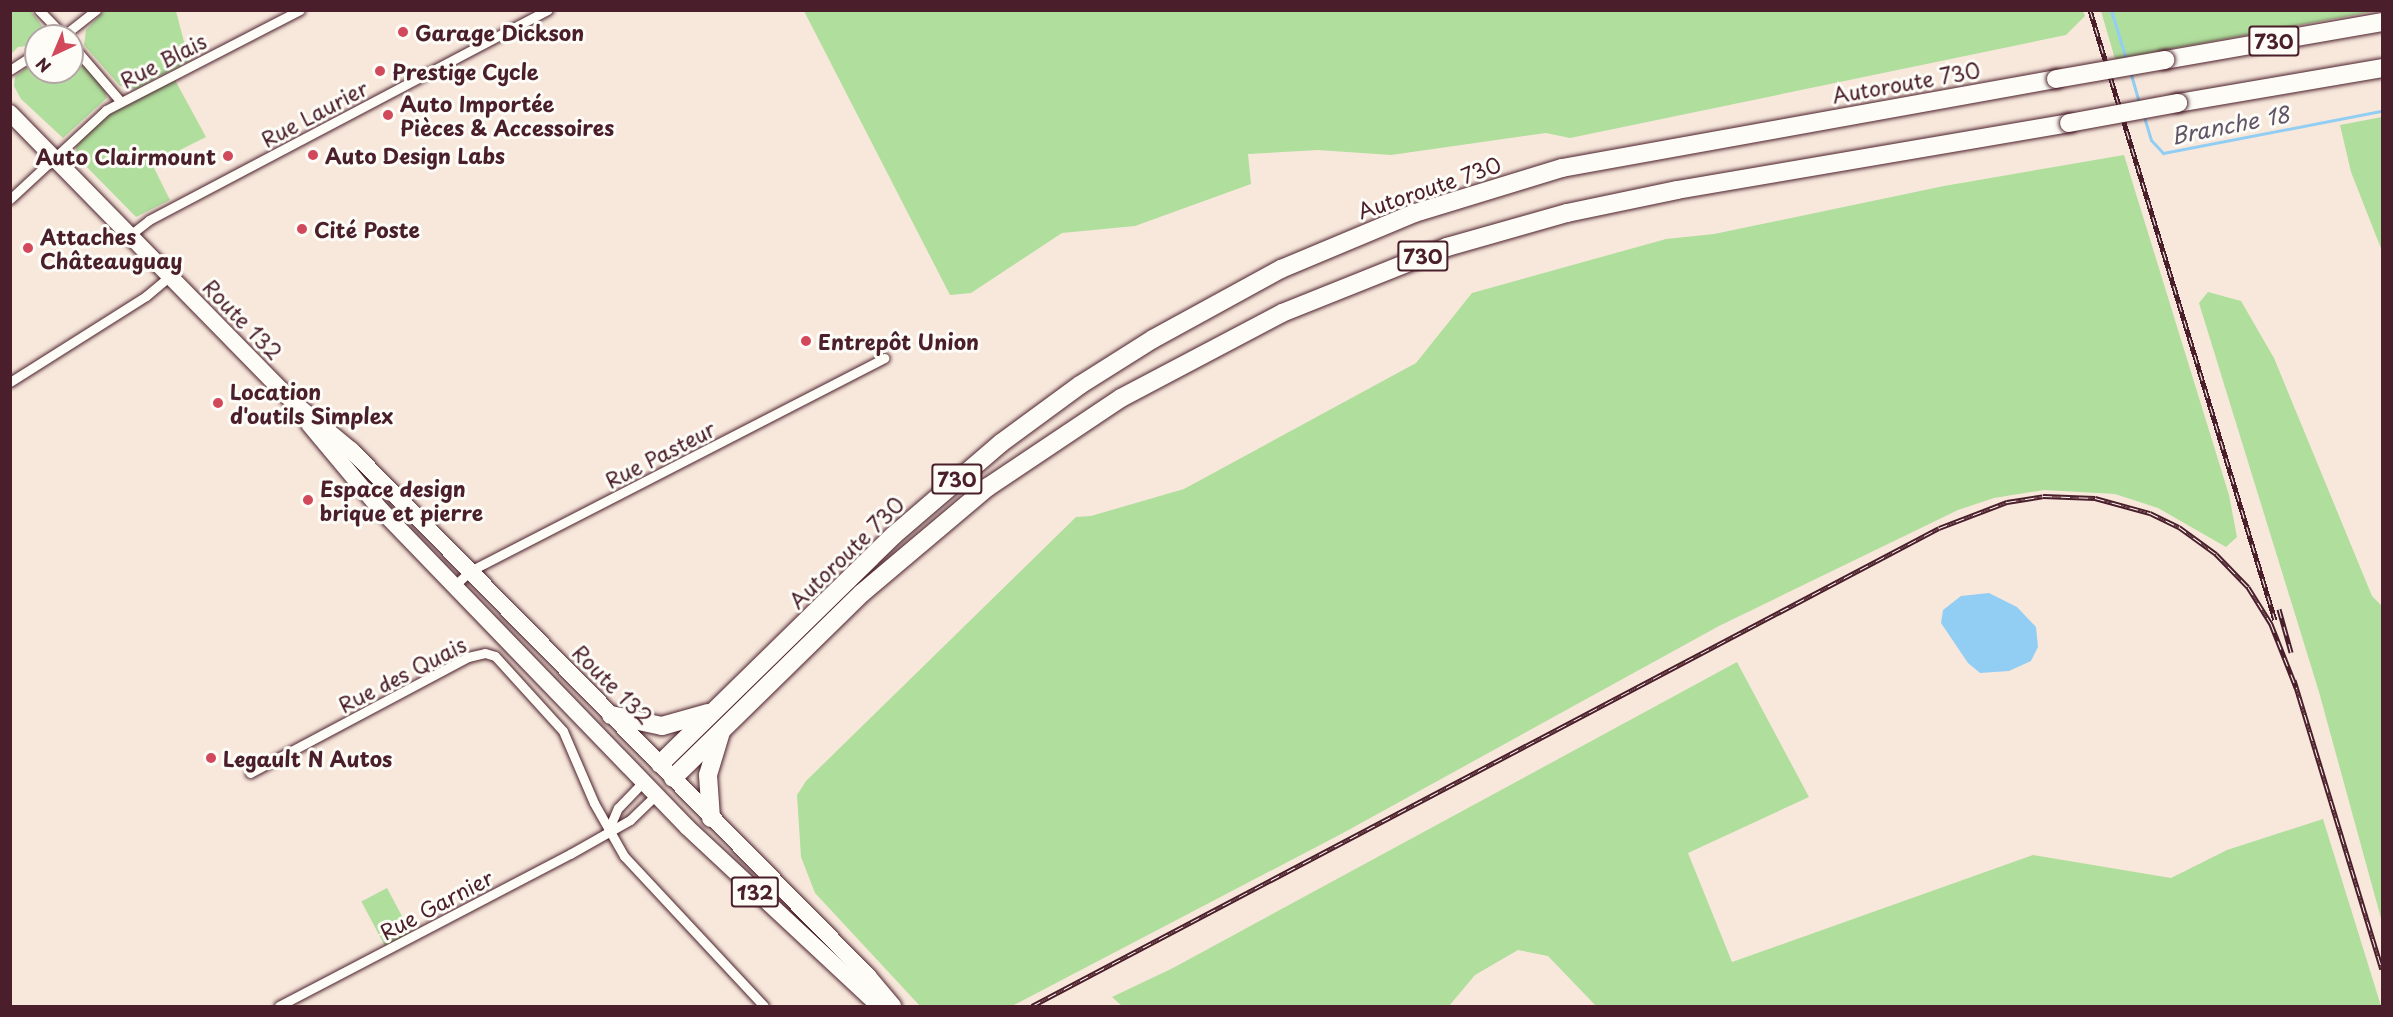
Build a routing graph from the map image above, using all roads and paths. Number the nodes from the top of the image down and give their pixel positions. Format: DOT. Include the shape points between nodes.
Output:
graph roads {
  1 [pos="39,10"];
  2 [pos="96,10"];
  3 [pos="300,10"];
  4 [pos="548,10"];
  5 [pos="2382,22"];
  6 [pos="52,24"];
  7 [pos="78,24"];
  8 [pos="84,59"];
  9 [pos="24,61"];
  10 [pos="2382,68"];
  11 [pos="10,70"];
  12 [pos="121,102"];
  13 [pos="10,112"];
  14 [pos="54,157"];
  15 [pos="10,199"];
  16 [pos="130,235"];
  17 [pos="170,276"];
  18 [pos="885,358"];
  19 [pos="10,382"];
  20 [pos="293,402"];
  21 [pos="376,476"];
  22 [pos="361,489"];
  23 [pos="470,572"];
  24 [pos="454,586"];
  25 [pos="715,710"];
  26 [pos="611,715"];
  27 [pos="721,729"];
  28 [pos="660,764"];
  29 [pos="250,773"];
  30 [pos="673,778"];
  31 [pos="644,781"];
  32 [pos="656,795"];
  33 [pos="711,818"];
  34 [pos="608,831"];
  35 [pos="279,1006"];
  36 [pos="764,1006"];
  37 [pos="879,1006"];
  38 [pos="893,1006"];
  1 -- 6 [label="street"];
  2 -- 7 [label="street"];
  3 -- 12 [label="street, Rue Blais"];
  4 -- 16 [label="street, Rue Laurier" via="148,220"];
  5 -- 25 [label="highway, Autoroute 730 / 730, bridge" via="1562,168 1414,213 1281,269 1144,344 1000,443 894,536"];
  8 -- 12 [label="street"];
  9 -- 11 [label="street"];
  10 -- 27 [label="highway, Autoroute 730 / 730, bridge" via="1589,208 1447,247 1298,306 1149,382 1059,437 988,487 883,574"];
  12 -- 14 [label="street, Rue Blais" via="100,114"];
  13 -- 14 [label="highway, Route 132 / 132"];
  14 -- 15 [label="street, Rue Blais"];
  14 -- 16 [label="highway, Route 132 / 132"];
  16 -- 17 [label="highway, Route 132 / 132"];
  17 -- 19 [label="street" via="146,296"];
  17 -- 20 [label="highway, Route 132 / 132"];
  18 -- 23 [label="street, Rue Pasteur"];
  20 -- 21 [label="highway, Route 132 / 132"];
  20 -- 22 [label="highway, Route 132 / 132"];
  21 -- 22 [label="highway"];
  21 -- 23 [label="highway, Route 132 / 132"];
  22 -- 24 [label="highway, Route 132 / 132"];
  23 -- 24 [label="street, Rue Pasteur"];
  23 -- 26 [label="highway, Route 132 / 132"];
  24 -- 31 [label="highway, Route 132 / 132"];
  25 -- 26 [label="highway" via="662,726"];
  25 -- 28 [label="highway, Autoroute 730 / 730"];
  26 -- 28 [label="highway, Route 132 / 132"];
  27 -- 30 [label="highway, Autoroute 730 / 730"];
  27 -- 33 [label="highway" via="708,775"];
  28 -- 30 [label="highway, Route 132 / 132"];
  28 -- 31 [label="highway"];
  29 -- 34 [label="street, Rue des Quais" via="461,661 485,653 500,660 563,731"];
  30 -- 32 [label="highway"];
  30 -- 33 [label="highway, Route 132 / 132"];
  31 -- 32 [label="highway, Route 132 / 132"];
  31 -- 34 [label="street" via="618,808"];
  32 -- 34 [label="street, Rue Garnier" via="630,820"];
  32 -- 37 [label="highway, Route 132 / 132"];
  33 -- 38 [label="highway, Route 132 / 132"];
  34 -- 35 [label="street, Rue Garnier" via="570,855"];
  34 -- 36 [label="street, Rue des Quais" via="639,873"];
}
